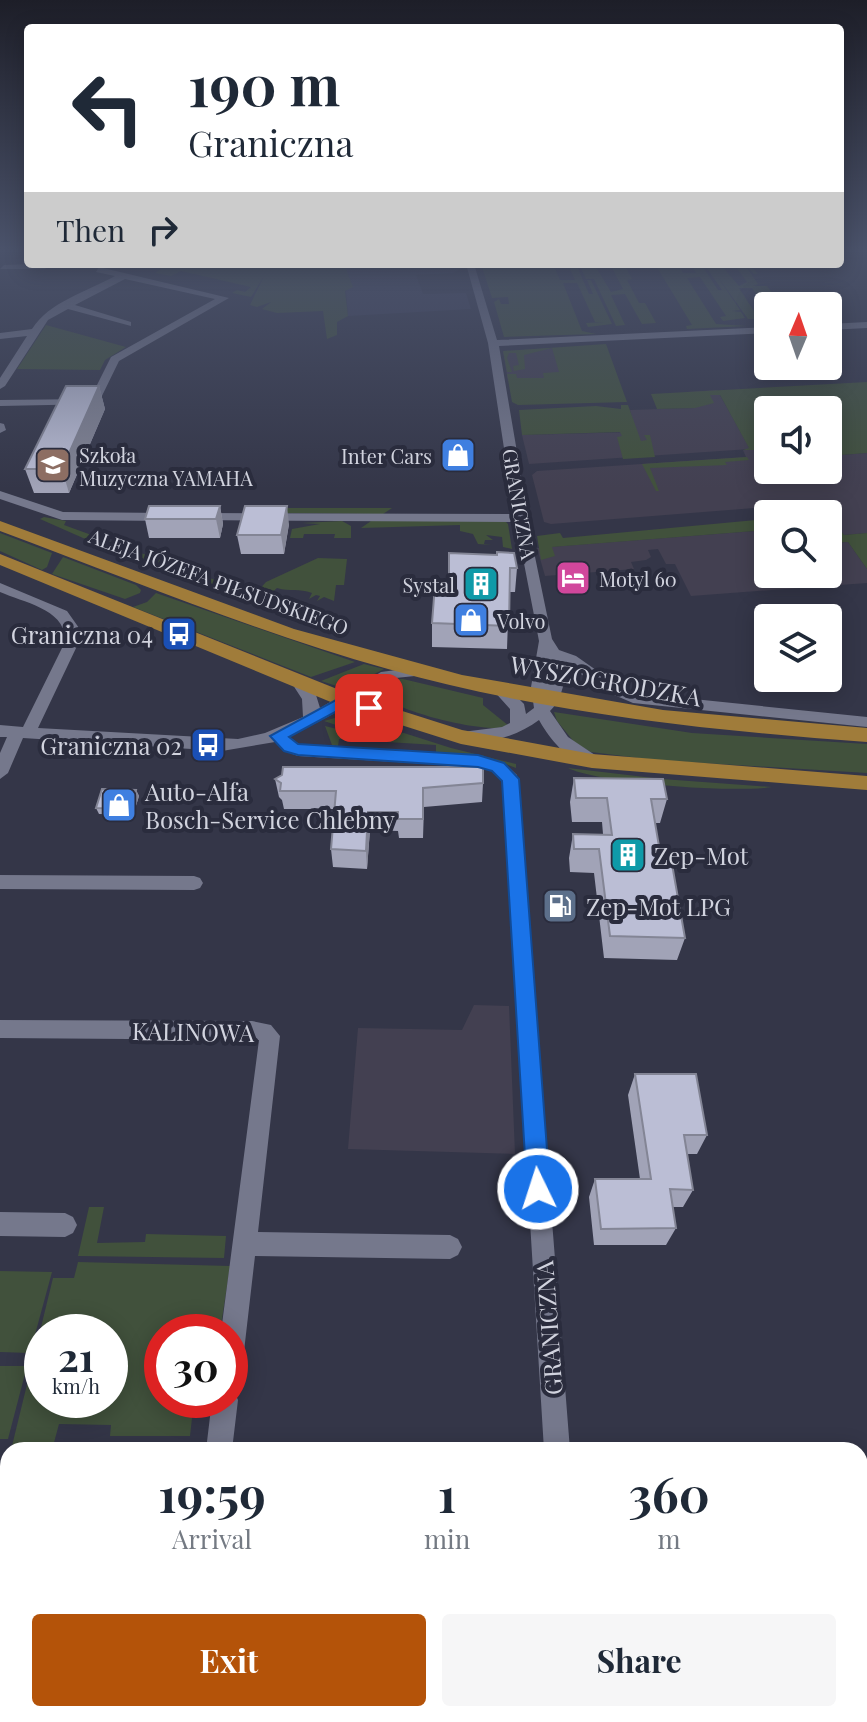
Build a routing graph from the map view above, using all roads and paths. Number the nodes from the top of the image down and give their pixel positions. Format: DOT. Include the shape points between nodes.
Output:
graph roads {
  1 [pos="37,328"];
  2 [pos="170,328"];
  3 [pos="489,328"];
  4 [pos="754,331"];
  5 [pos="34,332"];
  6 [pos="2,334"];
  7 [pos="493,343"];
  8 [pos="0,386"];
  9 [pos="0,403"];
  10 [pos="0,495"];
  11 [pos="175,517"];
  12 [pos="191,517"];
  13 [pos="523,518"];
  14 [pos="0,526"];
  15 [pos="0,559"];
  16 [pos="144,579"];
  17 [pos="0,587"];
  18 [pos="106,605"];
  19 [pos="548,648"];
  20 [pos="426,672"];
  21 [pos="299,682"];
  22 [pos="500,689"];
  23 [pos="345,700"];
  24 [pos="544,702"];
  25 [pos="311,719"];
  26 [pos="867,722"];
  27 [pos="518,727"];
  28 [pos="15,732"];
  29 [pos="867,735"];
  30 [pos="278,736"];
  31 [pos="461,737"];
  32 [pos="592,761"];
  33 [pos="0,773"];
  34 [pos="867,785"];
  35 [pos="0,882"];
  36 [pos="194,883"];
  37 [pos="0,1029"];
  38 [pos="0,1224"];
  39 [pos="65,1225"];
  40 [pos="245,1244"];
  41 [pos="450,1247"];
  42 [pos="236,1314"];
  43 [pos="223,1418"];
  44 [pos="220,1442"];
  45 [pos="556,1442"];
  1 -- 5 [label="street"];
  2 -- 9 [label="street" via="115,359 94,402"];
  3 -- 7 [label="street, GRANICZNA"];
  4 -- 7 [label="street"];
  5 -- 6 [label="street"];
  5 -- 8 [label="street"];
  7 -- 13 [label="street, GRANICZNA"];
  10 -- 11 [label="street" via="62,516"];
  12 -- 13 [label="street"];
  13 -- 19 [label="street, GRANICZNA"];
  14 -- 16 [label="main road, ALEJA JÓZEFA PIŁSUDSKIEGO"];
  15 -- 18 [label="main road"];
  16 -- 18 [label="main road" via="149,592 142,600"];
  16 -- 20 [label="main road, ALEJA JÓZEFA PIŁSUDSKIEGO" via="303,637"];
  17 -- 28 [label="street" via="62,614 72,631 70,646"];
  18 -- 21 [label="main road"];
  19 -- 24 [label="street, GRANICZNA" via="558,672"];
  19 -- 26 [label="street" via="571,658 613,691 633,698"];
  20 -- 22 [label="main road, WYSZOGRODZKA"];
  20 -- 23 [label="street, WYSZOGRODZKA" via="385,674"];
  21 -- 23 [label="main road"];
  21 -- 25 [label="street" via="311,697"];
  22 -- 24 [label="main road, WYSZOGRODZKA"];
  22 -- 27 [label="street" via="518,708"];
  23 -- 25 [label="street, WYSZOGRODZKA"];
  23 -- 31 [label="main road"];
  24 -- 27 [label="street"];
  24 -- 29 [label="main road, WYSZOGRODZKA" via="709,724"];
  24 -- 32 [label="street" via="550,725 566,745"];
  25 -- 30 [label="street, WYSZOGRODZKA"];
  27 -- 31 [label="street"];
  28 -- 30 [label="street, WYSZOGRODZKA" via="237,746"];
  28 -- 33 [label="street"];
  30 -- 45 [label="street, GRANICZNA" via="298,750 478,761 498,767 511,779"];
  31 -- 32 [label="main road"];
  32 -- 34 [label="main road"];
  35 -- 36 [label="street"];
  37 -- 40 [label="street, KALINOWA" via="268,1033 271,1047"];
  38 -- 39 [label="street"];
  40 -- 41 [label="street"];
  40 -- 42 [label="street, KALINOWA"];
  43 -- 44 [label="street"];
}
